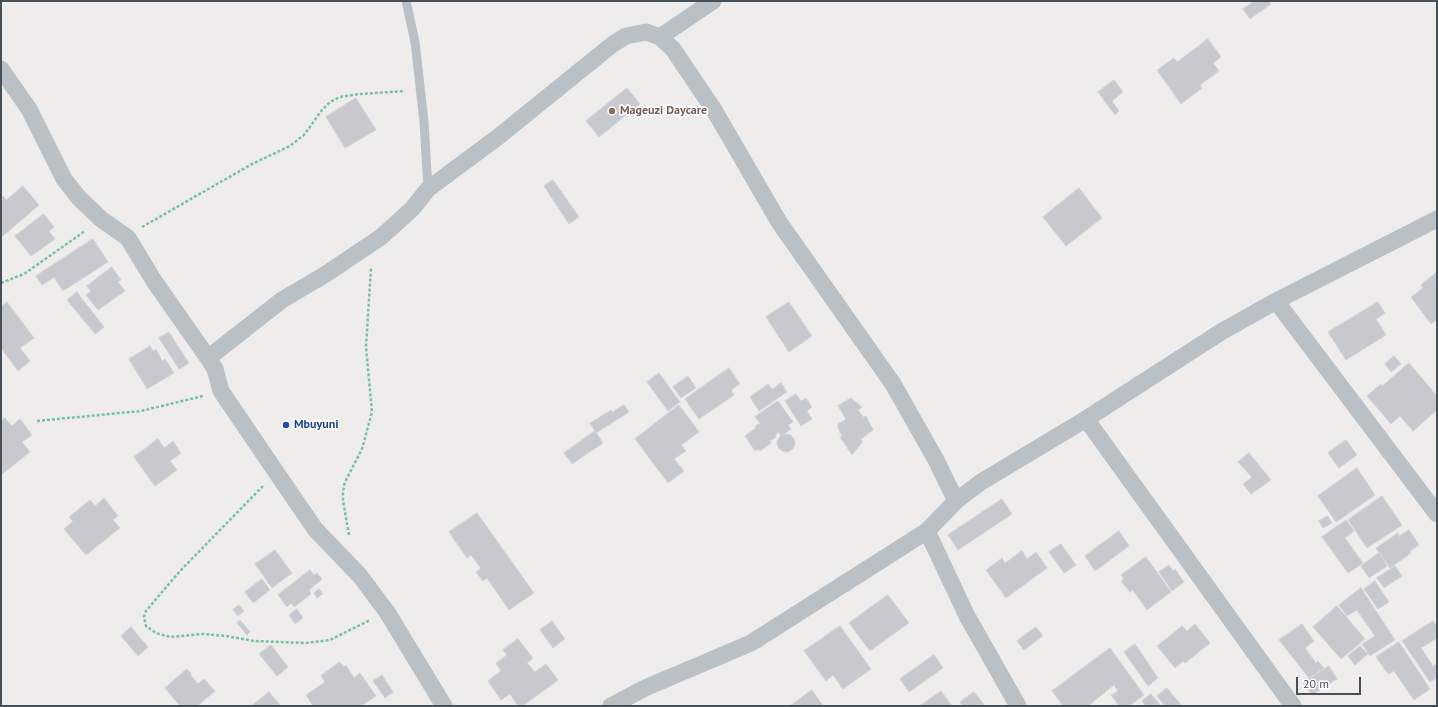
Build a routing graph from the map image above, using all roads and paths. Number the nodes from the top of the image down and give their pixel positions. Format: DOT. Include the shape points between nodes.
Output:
graph roads {
  1 [pos="406,1"];
  2 [pos="713,1"];
  3 [pos="660,37"];
  4 [pos="1,69"];
  5 [pos="419,89"];
  6 [pos="428,189"];
  7 [pos="101,219"];
  8 [pos="1437,219"];
  9 [pos="128,238"];
  10 [pos="380,238"];
  11 [pos="1,283"];
  12 [pos="1276,301"];
  13 [pos="208,358"];
  14 [pos="221,391"];
  15 [pos="1086,419"];
  16 [pos="38,421"];
  17 [pos="276,472"];
  18 [pos="956,501"];
  19 [pos="1437,514"];
  20 [pos="927,531"];
  21 [pos="350,540"];
  22 [pos="387,612"];
  23 [pos="444,706"];
  24 [pos="610,706"];
  25 [pos="1018,706"];
  26 [pos="1292,706"];
  1 -- 5 [label="lane" via="415,42"];
  2 -- 3 [label="street"];
  3 -- 6 [label="street" via="642,32 626,36 613,44 498,137"];
  3 -- 18 [label="street" via="673,49 714,110 779,222 893,384"];
  4 -- 7 [label="street" via="29,109 64,179"];
  5 -- 6 [label="lane" via="424,122"];
  5 -- 9 [label="path" via="360,94 340,97 330,102 304,135 290,146 252,164 152,220"];
  6 -- 10 [label="street" via="412,209"];
  7 -- 9 [label="street"];
  7 -- 11 [label="path" via="24,274"];
  8 -- 12 [label="street"];
  9 -- 13 [label="street" via="154,281"];
  10 -- 13 [label="street" via="282,300"];
  10 -- 21 [label="path" via="370,271 366,347 372,412 362,450 345,482 343,492"];
  12 -- 15 [label="street" via="1221,332"];
  12 -- 19 [label="street"];
  13 -- 14 [label="street" via="215,369"];
  14 -- 16 [label="path" via="140,411"];
  14 -- 17 [label="street"];
  15 -- 18 [label="street" via="981,482"];
  15 -- 26 [label="street"];
  17 -- 22 [label="street" via="315,529 360,576"];
  17 -- 22 [label="path" via="180,571 146,611 146,626 156,633 170,637 203,634 254,641 306,643 330,640"];
  18 -- 20 [label="street"];
  20 -- 24 [label="street" via="751,643 645,688"];
  20 -- 25 [label="street" via="967,616"];
  22 -- 23 [label="street"];
}
